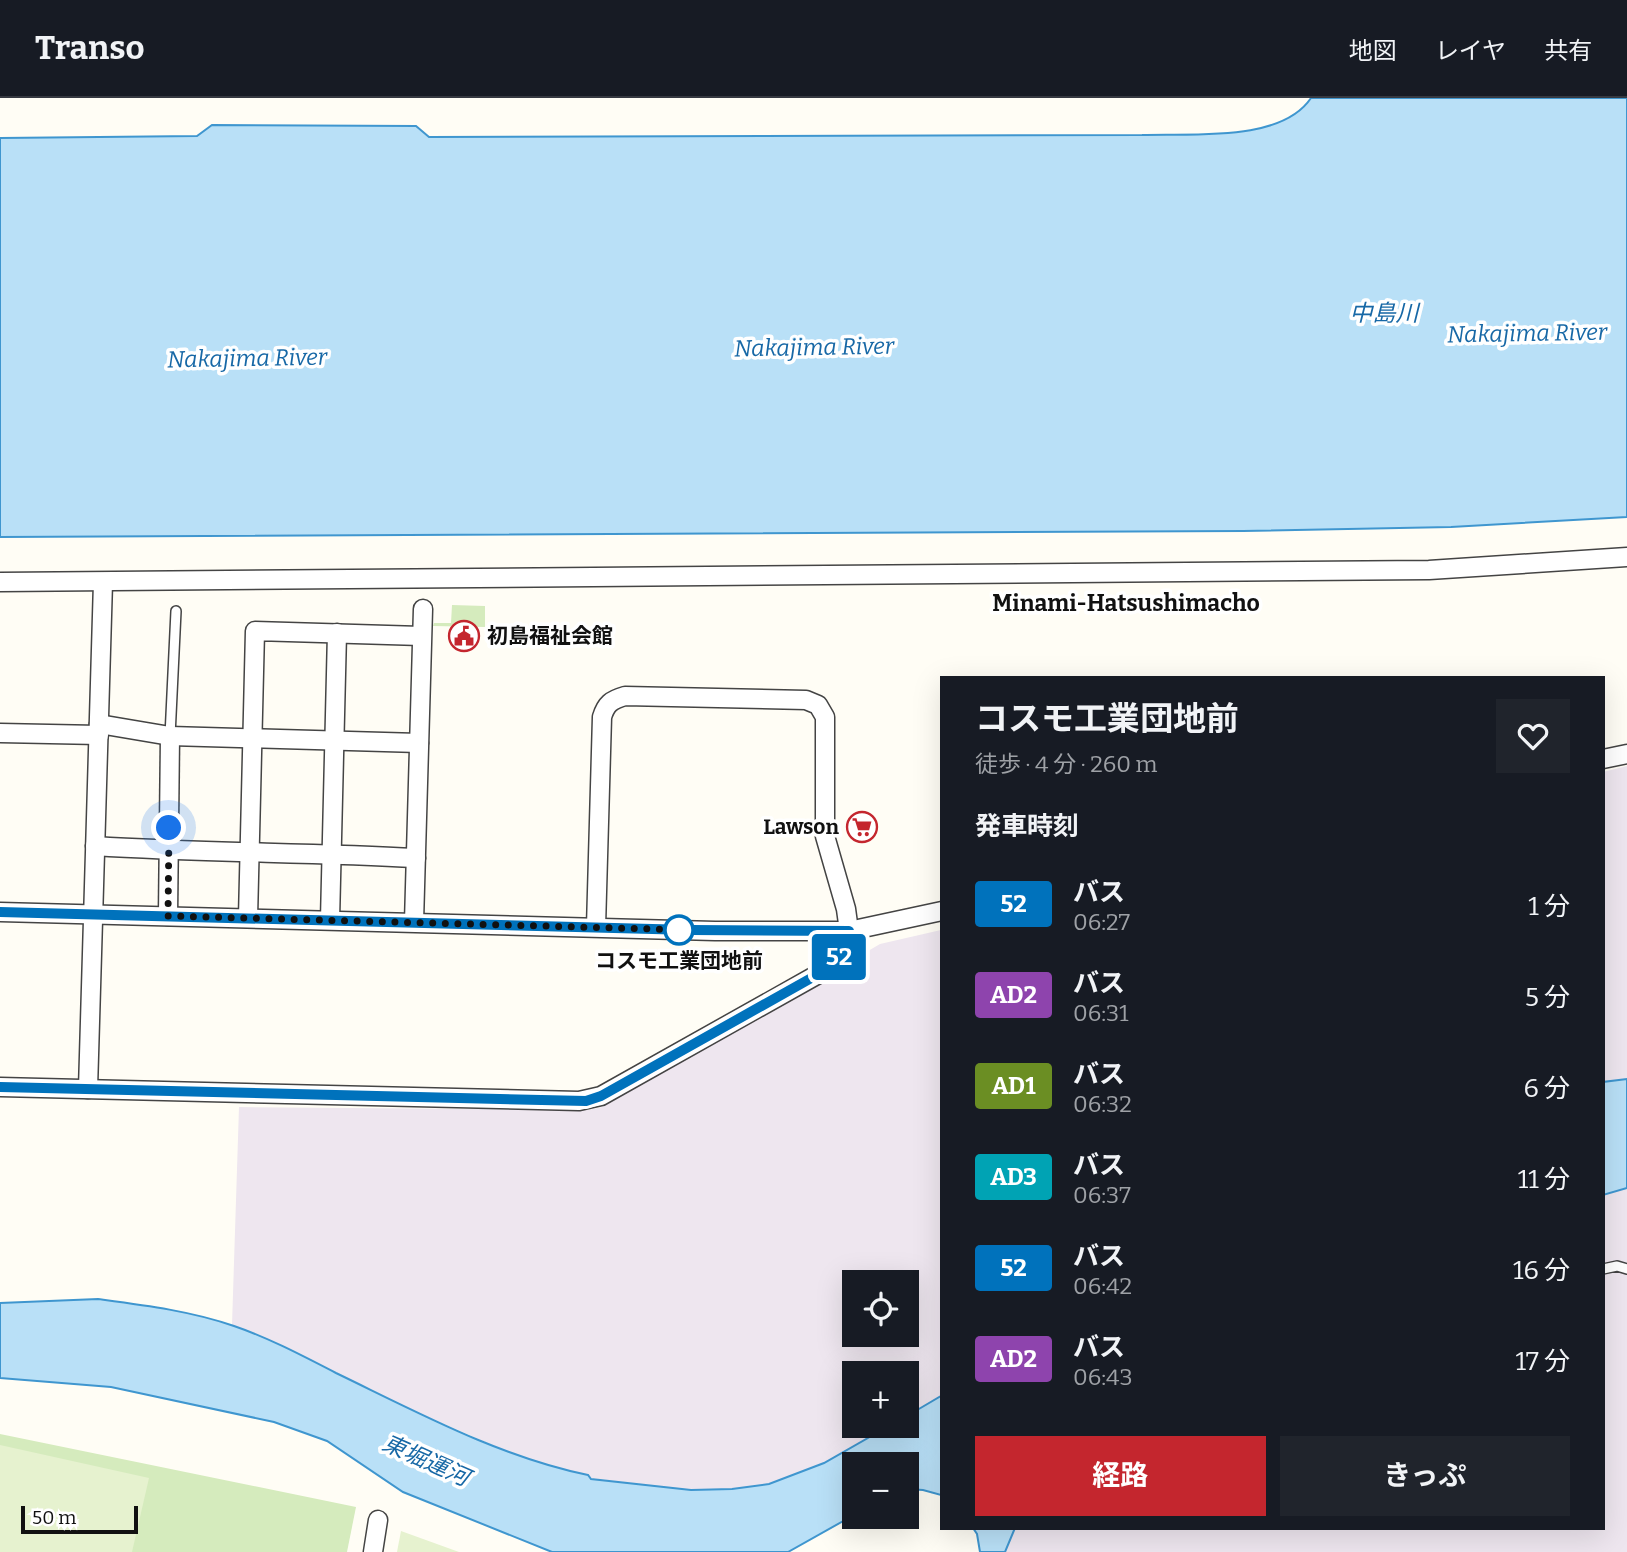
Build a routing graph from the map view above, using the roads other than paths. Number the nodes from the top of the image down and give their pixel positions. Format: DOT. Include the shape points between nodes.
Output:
graph roads {
  1 [pos="1627,557"];
  2 [pos="0,582"];
  3 [pos="103,582"];
  4 [pos="423,609"];
  5 [pos="176,611"];
  6 [pos="337,633"];
  7 [pos="421,636"];
  8 [pos="99,730"];
  9 [pos="0,733"];
  10 [pos="170,736"];
  11 [pos="252,740"];
  12 [pos="334,742"];
  13 [pos="419,743"];
  14 [pos="1627,754"];
  15 [pos="1605,759"];
  16 [pos="95,846"];
  17 [pos="169,851"];
  18 [pos="249,851"];
  19 [pos="331,853"];
  20 [pos="416,858"];
  21 [pos="940,911"];
  22 [pos="0,912"];
  23 [pos="92,914"];
  24 [pos="168,916"];
  25 [pos="248,918"];
  26 [pos="330,920"];
  27 [pos="414,922"];
  28 [pos="596,927"];
  29 [pos="849,931"];
  30 [pos="0,1087"];
  31 [pos="89,1089"];
  32 [pos="1605,1269"];
  33 [pos="1627,1269"];
  34 [pos="378,1520"];
  35 [pos="373,1552"];
  1 -- 3 [label="street" via="1429,570"];
  2 -- 3 [label="street"];
  3 -- 8 [label="street"];
  4 -- 7 [label="street"];
  5 -- 10 [label="lane"];
  6 -- 7 [label="street"];
  6 -- 11 [label="street" via="255,631"];
  6 -- 12 [label="street"];
  7 -- 13 [label="street"];
  8 -- 9 [label="street"];
  8 -- 10 [label="street"];
  8 -- 16 [label="street"];
  10 -- 11 [label="street"];
  10 -- 17 [label="street"];
  11 -- 12 [label="street"];
  11 -- 18 [label="street"];
  12 -- 13 [label="street"];
  12 -- 19 [label="street"];
  13 -- 20 [label="street"];
  14 -- 15 [label="street"];
  16 -- 17 [label="street"];
  16 -- 23 [label="street"];
  17 -- 18 [label="street"];
  17 -- 24 [label="street"];
  18 -- 19 [label="street"];
  18 -- 25 [label="street"];
  19 -- 20 [label="street"];
  19 -- 26 [label="street"];
  20 -- 27 [label="street"];
  21 -- 29 [label="street"];
  22 -- 23 [label="street"];
  23 -- 24 [label="street"];
  23 -- 31 [label="street"];
  24 -- 25 [label="street"];
  25 -- 26 [label="street"];
  26 -- 27 [label="street"];
  27 -- 28 [label="street"];
  28 -- 29 [label="street"];
  28 -- 29 [label="street" via="602,717 613,699 639,696 806,700 818,705 825,717 825,836"];
  29 -- 31 [label="street" via="845,952 822,972 586,1101"];
  30 -- 31 [label="street"];
  32 -- 33 [label="lane"];
  34 -- 35 [label="street"];
}
